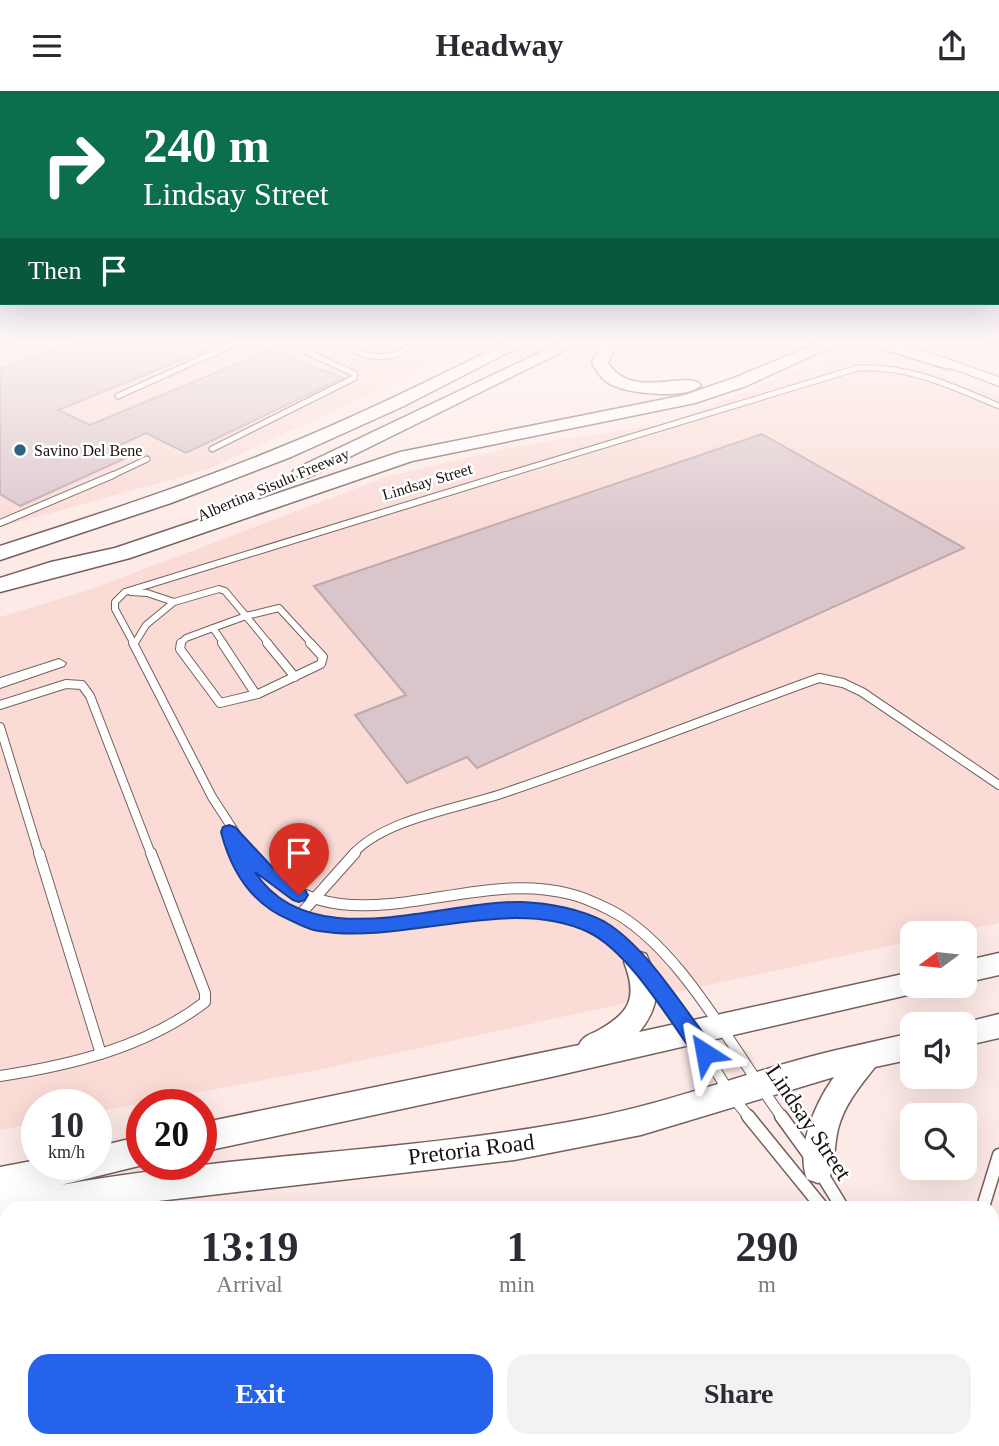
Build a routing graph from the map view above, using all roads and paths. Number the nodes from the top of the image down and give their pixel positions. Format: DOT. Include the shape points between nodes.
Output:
graph roads {
  1 [pos="300,405"];
  2 [pos="392,405"];
  3 [pos="445,405"];
  4 [pos="664,405"];
  5 [pos="736,405"];
  6 [pos="212,449"];
  7 [pos="147,459"];
  8 [pos="0,523"];
  9 [pos="0,553"];
  10 [pos="41,573"];
  11 [pos="0,585"];
  12 [pos="125,592"];
  13 [pos="174,602"];
  14 [pos="246,616"];
  15 [pos="214,628"];
  16 [pos="135,643"];
  17 [pos="59,663"];
  18 [pos="295,677"];
  19 [pos="0,683"];
  20 [pos="256,693"];
  21 [pos="0,705"];
  22 [pos="0,727"];
  23 [pos="999,785"];
  24 [pos="229,832"];
  25 [pos="313,900"];
  26 [pos="298,917"];
  27 [pos="637,962"];
  28 [pos="999,964"];
  29 [pos="977,969"];
  30 [pos="900,986"];
  31 [pos="719,1025"];
  32 [pos="999,1026"];
  33 [pos="977,1031"];
  34 [pos="692,1032"];
  35 [pos="900,1049"];
  36 [pos="101,1054"];
  37 [pos="868,1055"];
  38 [pos="551,1064"];
  39 [pos="0,1076"];
  40 [pos="759,1086"];
  41 [pos="732,1095"];
  42 [pos="217,1134"];
  43 [pos="999,1155"];
  44 [pos="818,1168"];
  45 [pos="21,1178"];
  46 [pos="0,1182"];
  47 [pos="54,1201"];
  48 [pos="817,1201"];
  49 [pos="838,1201"];
  50 [pos="985,1201"];
  1 -- 6 [label="lane"];
  2 -- 9 [label="highway, Albertina Sisulu Freeway" via="255,465"];
  3 -- 10 [label="highway, Albertina Sisulu Freeway" via="272,487"];
  4 -- 10 [label="highway" via="407,456 147,545"];
  5 -- 12 [label="lane, Lindsay Street"];
  7 -- 8 [label="lane"];
  10 -- 11 [label="highway, Albertina Sisulu Freeway"];
  12 -- 13 [label="lane"];
  12 -- 16 [label="lane, Lindsay Street" via="117,598 115,609"];
  13 -- 14 [label="lane" via="219,589"];
  13 -- 16 [label="lane" via="146,625"];
  14 -- 15 [label="lane"];
  14 -- 18 [label="lane"];
  14 -- 18 [label="lane" via="279,608 321,652 321,664"];
  15 -- 20 [label="lane"];
  15 -- 20 [label="lane" via="186,638 180,649 220,703"];
  16 -- 24 [label="lane, Lindsay Street"];
  17 -- 19 [label="street"];
  18 -- 20 [label="lane"];
  21 -- 36 [label="lane" via="66,684 82,685 90,696 205,993 205,1002 178,1022"];
  22 -- 36 [label="lane"];
  23 -- 25 [label="lane" via="862,692 819,678 504,793 396,827 363,843"];
  24 -- 25 [label="lane, Lindsay Street" via="267,873"];
  24 -- 26 [label="lane, Lindsay Street" via="250,883"];
  25 -- 26 [label="lane"];
  25 -- 31 [label="lane, Lindsay Street" via="357,907 513,889 570,893 610,909 639,929"];
  26 -- 27 [label="lane, Lindsay Street" via="372,927 541,911 597,927"];
  27 -- 34 [label="lane, Lindsay Street"];
  27 -- 38 [label="main road" via="646,989 635,1019 608,1039"];
  28 -- 29 [label="main road"];
  30 -- 31 [label="main road"];
  31 -- 34 [label="main road"];
  31 -- 40 [label="lane, Lindsay Street"];
  32 -- 33 [label="main road"];
  34 -- 38 [label="main road"];
  34 -- 41 [label="lane, Lindsay Street"];
  35 -- 37 [label="main road, Pretoria Road"];
  36 -- 39 [label="lane"];
  37 -- 40 [label="main road, Pretoria Road"];
  37 -- 44 [label="main road" via="831,1103"];
  38 -- 42 [label="main road"];
  40 -- 41 [label="main road, Pretoria Road"];
  40 -- 44 [label="lane, Lindsay Street"];
  41 -- 47 [label="main road, Pretoria Road" via="688,1110 562,1137 123,1188"];
  41 -- 48 [label="lane, Lindsay Street"];
  43 -- 50 [label="lane"];
  44 -- 49 [label="lane, Lindsay Street"];
  45 -- 46 [label="main road"];
}
